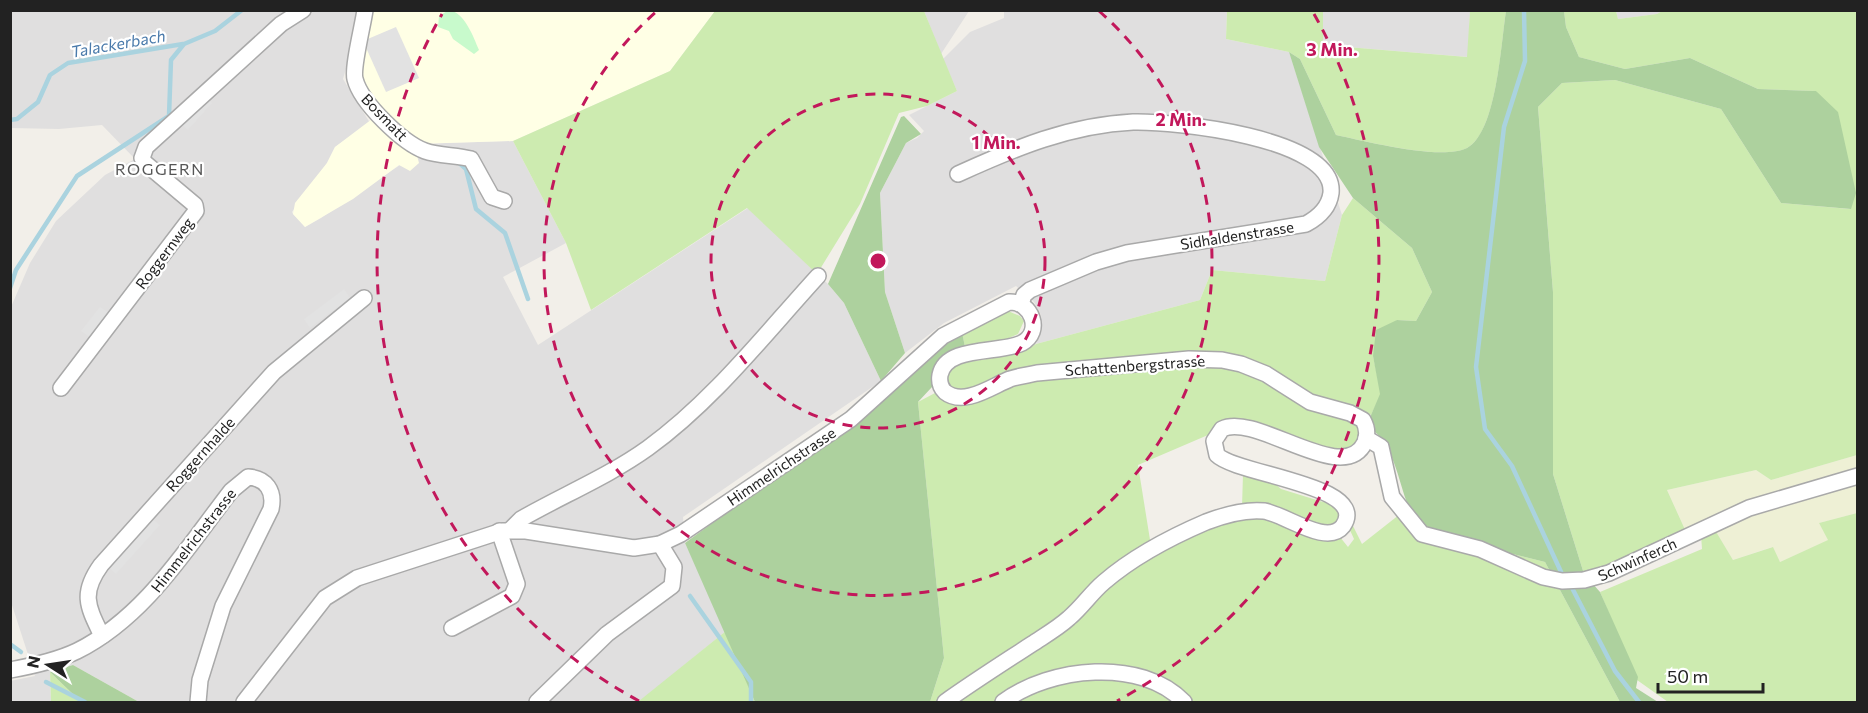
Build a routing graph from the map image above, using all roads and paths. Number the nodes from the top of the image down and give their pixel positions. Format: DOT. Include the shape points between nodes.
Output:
graph roads {
  1 [pos="303,10"];
  2 [pos="365,10"];
  3 [pos="958,174"];
  4 [pos="504,201"];
  5 [pos="818,276"];
  6 [pos="364,298"];
  7 [pos="1021,304"];
  8 [pos="61,388"];
  9 [pos="1366,438"];
  10 [pos="1857,476"];
  11 [pos="505,531"];
  12 [pos="660,544"];
  13 [pos="452,628"];
  14 [pos="102,636"];
  15 [pos="10,670"];
  16 [pos="198,702"];
  17 [pos="244,702"];
  18 [pos="537,702"];
  19 [pos="945,702"];
  20 [pos="1003,702"];
  21 [pos="1184,702"];
  1 -- 8 [label="street, Roggernweg" via="281,24 146,147 142,158 145,163 195,205 196,211"];
  2 -- 4 [label="street, Bosmatt" via="354,77 360,90 394,131 413,145 427,152 471,159 492,197"];
  3 -- 7 [label="street, Sidhaldenstrasse" via="1019,146 1058,134 1120,123 1158,122 1210,128 1267,142 1315,162 1328,176 1329,201 1319,216 1306,224 1127,253 1030,290"];
  5 -- 11 [label="street, Himmelrichstrasse" via="716,387 663,436 619,467"];
  6 -- 14 [label="street, Roggernhalde" via="274,372 101,565 92,578 87,602"];
  7 -- 9 [label="street, Schattenbergstrasse" via="1032,318 1028,339 1006,348 951,359 940,376 946,392 967,397 1037,373 1189,359 1222,360 1266,374 1316,405 1359,417 1366,424"];
  7 -- 12 [label="street, Himmelrichstrasse" via="1003,304 943,336 851,419 681,534"];
  9 -- 10 [label="street, Schwinferch" via="1381,447 1392,497 1422,534 1480,549 1543,577 1562,581 1609,573 1749,508"];
  9 -- 19 [label="street" via="1357,453 1339,457 1241,425 1222,429 1214,441 1220,458 1258,473 1323,490 1343,506 1343,525 1328,534 1279,515 1254,511 1222,516 1193,528 1123,567 1061,625"];
  11 -- 12 [label="street, Himmelrichstrasse" via="633,548"];
  11 -- 13 [label="street" via="516,591"];
  11 -- 17 [label="street, Himmelrichstrasse" via="357,578 337,590 321,603"];
  12 -- 18 [label="street" via="674,567 672,586 607,634"];
  14 -- 15 [label="street, Himmelrichstrasse" via="70,654"];
  14 -- 16 [label="street, Himmelrichstrasse" via="148,598 241,481 256,477 266,483 272,496 271,509 223,606 200,680"];
  20 -- 21 [label="street" via="1037,684 1113,672 1144,676"];
}
